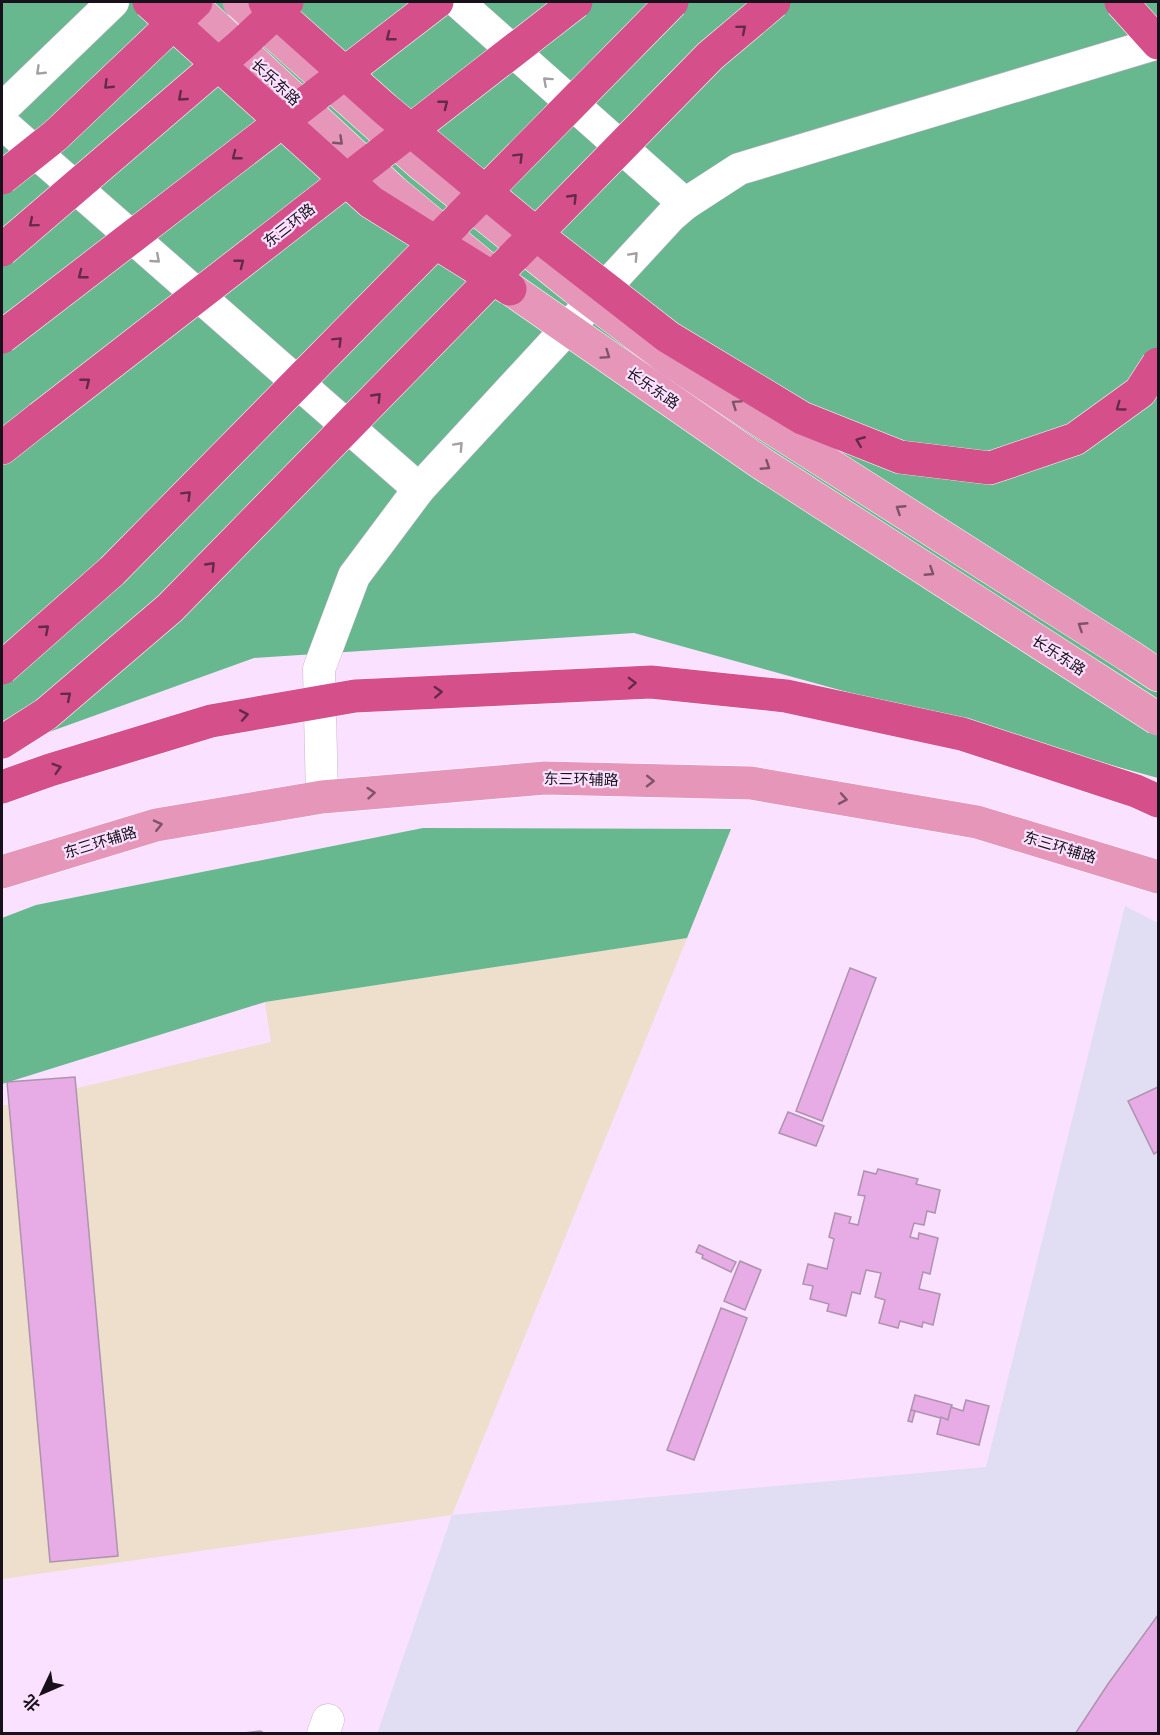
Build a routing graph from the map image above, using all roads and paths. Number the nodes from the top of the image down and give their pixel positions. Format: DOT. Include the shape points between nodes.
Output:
graph roads {
  1 [pos="113,2"];
  2 [pos="149,2"];
  3 [pos="189,2"];
  4 [pos="196,2"];
  5 [pos="239,2"];
  6 [pos="266,2"];
  7 [pos="287,2"];
  8 [pos="437,2"];
  9 [pos="458,2"];
  10 [pos="576,2"];
  11 [pos="672,2"];
  12 [pos="774,2"];
  13 [pos="1121,2"];
  14 [pos="1158,43"];
  15 [pos="2,109"];
  16 [pos="2,123"];
  17 [pos="2,177"];
  18 [pos="685,204"];
  19 [pos="2,250"];
  20 [pos="512,290"];
  21 [pos="2,337"];
  22 [pos="1158,364"];
  23 [pos="2,448"];
  24 [pos="419,489"];
  25 [pos="2,668"];
  26 [pos="1158,675"];
  27 [pos="1158,719"];
  28 [pos="2,742"];
  29 [pos="2,787"];
  30 [pos="322,797"];
  31 [pos="1158,801"];
  32 [pos="2,872"];
  33 [pos="1158,877"];
  1 -- 15 [label="street, one-way"];
  2 -- 20 [label="highway, bridge" via="371,202"];
  3 -- 20 [label="main road, 长乐东路, one-way, bridge" via="394,192"];
  4 -- 17 [label="highway, one-way, bridge" via="56,135"];
  26 -- 5 [label="main road, one-way, bridge" via="670,360 421,164"];
  22 -- 6 [label="highway, one-way, bridge" via="1140,393 1075,439 990,468 900,457 802,418 668,337 385,109"];
  7 -- 19 [label="highway, one-way, bridge" via="233,53"];
  8 -- 21 [label="highway, one-way, bridge"];
  18 -- 9 [label="street, one-way"];
  23 -- 10 [label="highway, 东三环路, one-way, bridge"];
  25 -- 11 [label="highway, one-way, bridge" via="112,571"];
  28 -- 12 [label="highway, one-way, bridge" via="46,714 170,608 710,56"];
  13 -- 14 [label="highway, bridge"];
  14 -- 18 [label="street" via="739,169"];
  16 -- 24 [label="street, one-way"];
  24 -- 18 [label="street, one-way"];
  20 -- 27 [label="main road, 长乐东路, one-way, bridge" via="761,462"];
  24 -- 30 [label="street" via="354,576 318,669"];
  29 -- 31 [label="highway, one-way, bridge" via="211,722 355,696 651,682 786,696 962,735"];
  32 -- 30 [label="main road, 东三环辅路, one-way" via="156,825"];
  30 -- 33 [label="main road, 东三环辅路, one-way" via="545,778 751,783 977,822"];
}
